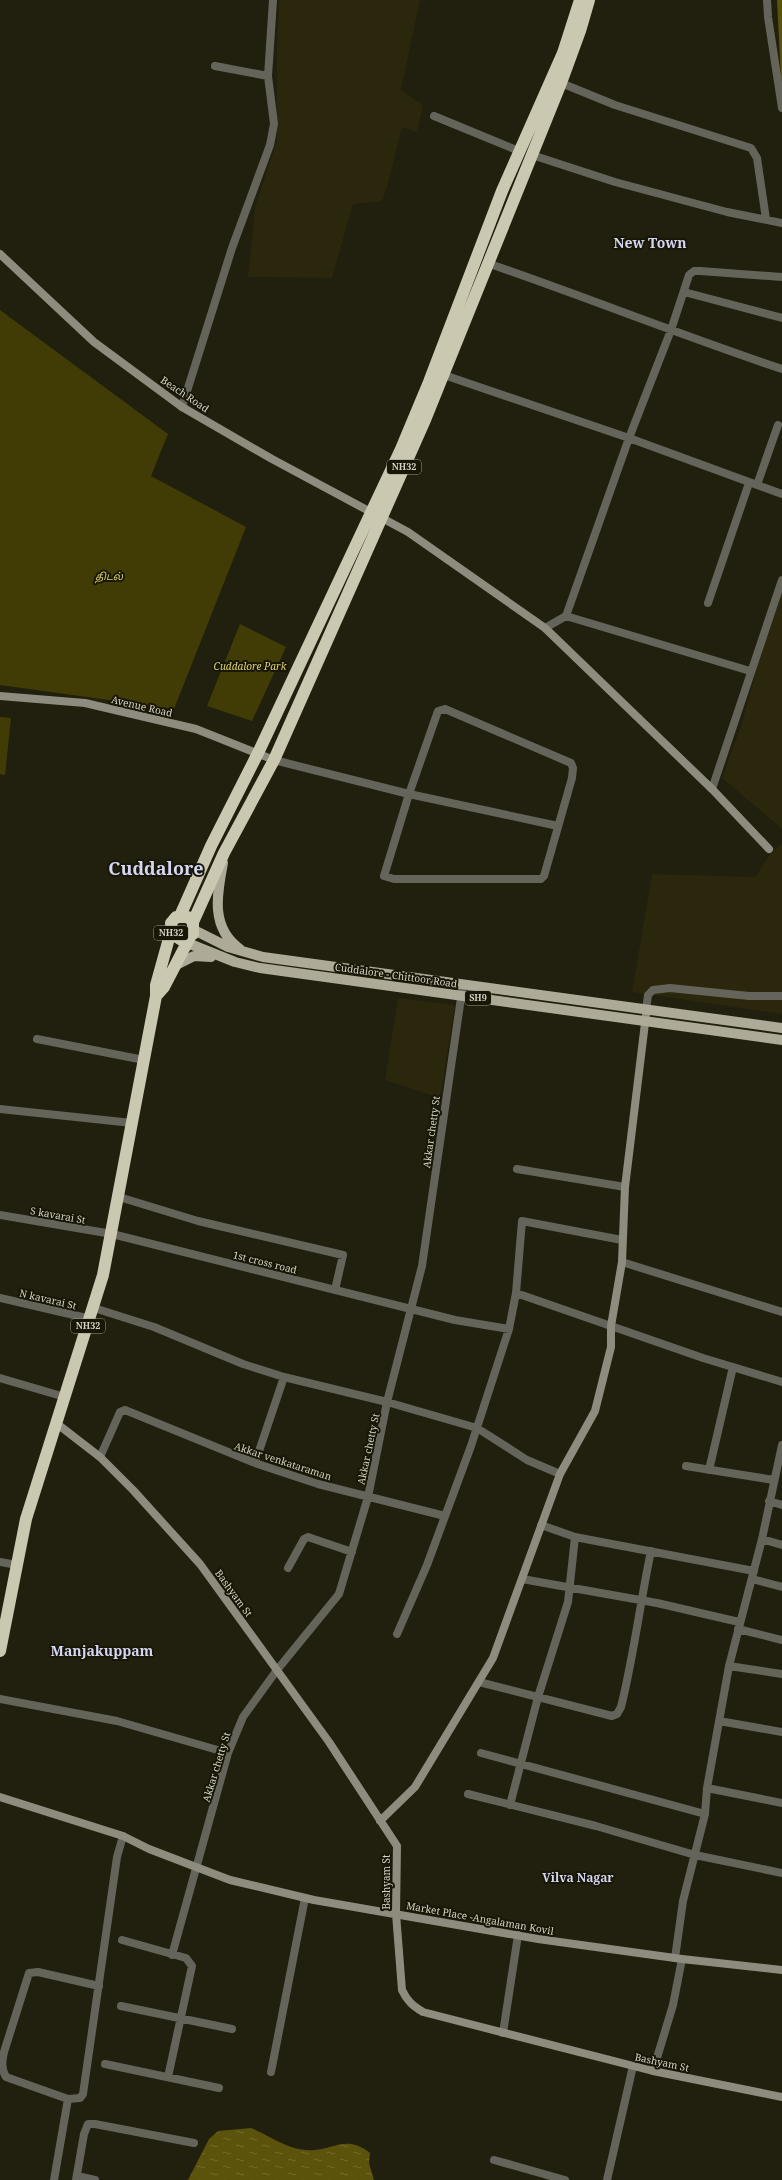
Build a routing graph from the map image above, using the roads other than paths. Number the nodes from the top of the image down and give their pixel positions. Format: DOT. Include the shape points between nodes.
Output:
graph roads {
  1 [pos="273,0"];
  2 [pos="580,0"];
  3 [pos="589,0"];
  4 [pos="767,0"];
  5 [pos="215,66"];
  6 [pos="268,76"];
  7 [pos="561,84"];
  8 [pos="782,108"];
  9 [pos="434,116"];
  10 [pos="519,151"];
  11 [pos="532,154"];
  12 [pos="766,219"];
  13 [pos="782,223"];
  14 [pos="0,254"];
  15 [pos="487,262"];
  16 [pos="782,277"];
  17 [pos="684,292"];
  18 [pos="782,318"];
  19 [pos="671,330"];
  20 [pos="782,369"];
  21 [pos="444,376"];
  22 [pos="182,406"];
  23 [pos="778,425"];
  24 [pos="629,438"];
  25 [pos="748,483"];
  26 [pos="757,485"];
  27 [pos="782,494"];
  28 [pos="376,516"];
  29 [pos="782,580"];
  30 [pos="708,603"];
  31 [pos="566,616"];
  32 [pos="545,628"];
  33 [pos="750,671"];
  34 [pos="0,696"];
  35 [pos="258,753"];
  36 [pos="274,760"];
  37 [pos="712,789"];
  38 [pos="409,794"];
  39 [pos="558,826"];
  40 [pos="769,849"];
  41 [pos="224,854"];
  42 [pos="180,916"];
  43 [pos="186,934"];
  44 [pos="243,952"];
  45 [pos="235,962"];
  46 [pos="176,965"];
  47 [pos="463,984"];
  48 [pos="156,996"];
  49 [pos="462,996"];
  50 [pos="782,996"];
  51 [pos="646,1010"];
  52 [pos="645,1021"];
  53 [pos="782,1028"];
  54 [pos="37,1039"];
  55 [pos="782,1040"];
  56 [pos="144,1060"];
  57 [pos="0,1110"];
  58 [pos="132,1123"];
  59 [pos="517,1169"];
  60 [pos="625,1187"];
  61 [pos="119,1197"];
  62 [pos="0,1215"];
  63 [pos="112,1234"];
  64 [pos="622,1240"];
  65 [pos="622,1262"];
  66 [pos="335,1290"];
  67 [pos="516,1292"];
  68 [pos="0,1298"];
  69 [pos="412,1309"];
  70 [pos="782,1312"];
  71 [pos="93,1313"];
  72 [pos="611,1326"];
  73 [pos="509,1329"];
  74 [pos="733,1367"];
  75 [pos="284,1377"];
  76 [pos="0,1378"];
  77 [pos="782,1382"];
  78 [pos="65,1397"];
  79 [pos="388,1402"];
  80 [pos="56,1423"];
  81 [pos="477,1428"];
  82 [pos="782,1445"];
  83 [pos="100,1457"];
  84 [pos="255,1463"];
  85 [pos="780,1464"];
  86 [pos="686,1466"];
  87 [pos="709,1470"];
  88 [pos="560,1474"];
  89 [pos="774,1480"];
  90 [pos="368,1498"];
  91 [pos="769,1502"];
  92 [pos="782,1505"];
  93 [pos="445,1516"];
  94 [pos="541,1525"];
  95 [pos="575,1537"];
  96 [pos="762,1539"];
  97 [pos="782,1545"];
  98 [pos="651,1550"];
  99 [pos="352,1552"];
  100 [pos="0,1562"];
  101 [pos="17,1565"];
  102 [pos="288,1568"];
  103 [pos="753,1575"];
  104 [pos="522,1579"];
  105 [pos="782,1587"];
  106 [pos="568,1588"];
  107 [pos="641,1600"];
  108 [pos="738,1625"];
  109 [pos="397,1634"];
  110 [pos="782,1640"];
  111 [pos="0,1651"];
  112 [pos="729,1666"];
  113 [pos="277,1670"];
  114 [pos="782,1674"];
  115 [pos="479,1682"];
  116 [pos="538,1697"];
  117 [pos="0,1699"];
  118 [pos="719,1721"];
  119 [pos="782,1732"];
  120 [pos="228,1753"];
  121 [pos="481,1753"];
  122 [pos="520,1764"];
  123 [pos="707,1788"];
  124 [pos="468,1794"];
  125 [pos="0,1797"];
  126 [pos="782,1803"];
  127 [pos="510,1805"];
  128 [pos="705,1814"];
  129 [pos="380,1821"];
  130 [pos="123,1836"];
  131 [pos="694,1855"];
  132 [pos="197,1869"];
  133 [pos="782,1872"];
  134 [pos="305,1898"];
  135 [pos="396,1914"];
  136 [pos="518,1935"];
  137 [pos="122,1940"];
  138 [pos="172,1955"];
  139 [pos="678,1958"];
  140 [pos="782,1970"];
  141 [pos="99,1986"];
  142 [pos="122,2006"];
  143 [pos="181,2018"];
  144 [pos="232,2028"];
  145 [pos="503,2033"];
  146 [pos="106,2064"];
  147 [pos="633,2066"];
  148 [pos="653,2071"];
  149 [pos="271,2072"];
  150 [pos="168,2078"];
  151 [pos="219,2088"];
  152 [pos="782,2097"];
  153 [pos="68,2099"];
  154 [pos="194,2143"];
  155 [pos="494,2160"];
  156 [pos="76,2178"];
  157 [pos="54,2180"];
  158 [pos="95,2180"];
  159 [pos="565,2180"];
  160 [pos="607,2180"];
  1 -- 6 [label="street"];
  2 -- 10 [label="highway, NH32" via="563,53"];
  3 -- 7 [label="highway, NH32"];
  4 -- 8 [label="street"];
  5 -- 6 [label="street"];
  6 -- 22 [label="street" via="274,124 270,145 232,248"];
  7 -- 11 [label="highway, NH32"];
  7 -- 12 [label="street" via="615,105 751,148 757,158"];
  9 -- 10 [label="street"];
  10 -- 28 [label="highway, NH32"];
  11 -- 12 [label="street" via="615,182 728,212"];
  11 -- 15 [label="highway, NH32"];
  12 -- 13 [label="street"];
  14 -- 22 [label="street, Beach Road" via="94,342"];
  15 -- 19 [label="street"];
  15 -- 21 [label="highway, NH32"];
  16 -- 17 [label="street" via="694,272 689,275"];
  17 -- 18 [label="street"];
  17 -- 19 [label="street"];
  19 -- 20 [label="street"];
  19 -- 24 [label="street"];
  21 -- 24 [label="street"];
  21 -- 28 [label="highway, NH32"];
  22 -- 28 [label="street, Beach Road"];
  23 -- 26 [label="street"];
  24 -- 25 [label="street"];
  24 -- 31 [label="street"];
  25 -- 26 [label="street"];
  25 -- 30 [label="street"];
  26 -- 27 [label="street"];
  28 -- 32 [label="street, Beach Road" via="408,532"];
  28 -- 35 [label="highway, NH32"];
  28 -- 36 [label="highway, NH32"];
  29 -- 33 [label="street"];
  31 -- 32 [label="street"];
  31 -- 33 [label="street"];
  32 -- 37 [label="street, Beach Road"];
  33 -- 37 [label="street"];
  34 -- 35 [label="street, Avenue Road" via="85,703 196,729"];
  35 -- 36 [label="street, Avenue Road"];
  35 -- 42 [label="highway, NH32" via="211,846"];
  36 -- 38 [label="street"];
  36 -- 41 [label="highway, NH32"];
  37 -- 40 [label="street, Beach Road"];
  38 -- 39 [label="street"];
  38 -- 39 [label="street" via="438,711 445,709 571,763 572,778"];
  38 -- 39 [label="street" via="384,871 384,876 394,879 541,879"];
  41 -- 43 [label="highway, NH32"];
  41 -- 44 [label="main road" via="216,896 218,916 224,932"];
  42 -- 43 [label="highway, NH32" via="188,917"];
  42 -- 43 [label="highway, NH32" via="171,923"];
  43 -- 44 [label="main road, Cuddalore - Chittoor Road / SH9"];
  43 -- 45 [label="main road, Cuddalore - Chittoor Road / SH9"];
  43 -- 46 [label="highway, NH32"];
  43 -- 48 [label="highway, NH32" via="156,985"];
  44 -- 47 [label="main road, Cuddalore - Chittoor Road / SH9"];
  45 -- 46 [label="main road" via="204,955 194,956"];
  45 -- 49 [label="main road, Cuddalore - Chittoor Road / SH9" via="260,968"];
  46 -- 48 [label="highway, NH32"];
  47 -- 49 [label="street, Akkar chetty St"];
  47 -- 51 [label="main road, Cuddalore - Chittoor Road / SH9"];
  48 -- 56 [label="highway, NH32"];
  49 -- 52 [label="main road, Cuddalore - Chittoor Road / SH9"];
  49 -- 69 [label="street, Akkar chetty St" via="422,1266"];
  50 -- 51 [label="street" via="659,989 648,995"];
  51 -- 52 [label="street"];
  51 -- 53 [label="main road, Cuddalore - Chittoor Road / SH9"];
  52 -- 55 [label="main road, Cuddalore - Chittoor Road / SH9"];
  52 -- 60 [label="street"];
  54 -- 56 [label="street"];
  56 -- 58 [label="highway, NH32"];
  57 -- 58 [label="street"];
  58 -- 61 [label="highway, NH32"];
  59 -- 60 [label="street"];
  60 -- 64 [label="street"];
  61 -- 63 [label="highway, NH32"];
  61 -- 66 [label="street" via="198,1221 342,1254"];
  62 -- 63 [label="street, S kavarai St"];
  63 -- 66 [label="street, 1st cross road"];
  63 -- 71 [label="highway, NH32"];
  64 -- 65 [label="street"];
  64 -- 67 [label="street" via="522,1221"];
  65 -- 70 [label="street"];
  65 -- 72 [label="street"];
  66 -- 69 [label="street, 1st cross road"];
  67 -- 72 [label="street"];
  67 -- 73 [label="street"];
  68 -- 71 [label="street, N kavarai St"];
  69 -- 73 [label="street, 1st cross road" via="455,1320"];
  69 -- 79 [label="street, Akkar chetty St"];
  71 -- 75 [label="street, N kavarai St" via="154,1327 243,1364"];
  71 -- 78 [label="highway, NH32"];
  72 -- 74 [label="street"];
  72 -- 88 [label="street" via="611,1347 595,1411"];
  73 -- 81 [label="street"];
  74 -- 77 [label="street"];
  74 -- 87 [label="street"];
  75 -- 79 [label="street, N kavarai St"];
  75 -- 84 [label="street"];
  76 -- 78 [label="street"];
  78 -- 80 [label="highway, NH32"];
  79 -- 81 [label="street, N kavarai St"];
  79 -- 90 [label="street, Akkar chetty St"];
  80 -- 83 [label="street, Bashyam St"];
  80 -- 101 [label="highway, NH32" via="26,1519"];
  81 -- 88 [label="street, N kavarai St" via="526,1460"];
  81 -- 93 [label="street"];
  82 -- 85 [label="street"];
  83 -- 84 [label="street, Akkar venkataraman" via="120,1412 125,1410"];
  83 -- 113 [label="street, Bashyam St" via="200,1564"];
  84 -- 90 [label="street, Akkar venkataraman"];
  85 -- 89 [label="street"];
  86 -- 87 [label="street"];
  87 -- 89 [label="street"];
  88 -- 94 [label="street"];
  89 -- 91 [label="street"];
  90 -- 93 [label="street, Akkar venkataraman"];
  90 -- 99 [label="street, Akkar chetty St"];
  91 -- 92 [label="street"];
  91 -- 96 [label="street"];
  93 -- 109 [label="street" via="418,1588"];
  94 -- 95 [label="street"];
  94 -- 104 [label="street"];
  95 -- 98 [label="street"];
  95 -- 106 [label="street"];
  96 -- 97 [label="street"];
  96 -- 103 [label="street"];
  98 -- 103 [label="street"];
  98 -- 107 [label="street"];
  99 -- 102 [label="street" via="308,1537 304,1539"];
  99 -- 113 [label="street, Akkar chetty St" via="339,1594"];
  100 -- 101 [label="street"];
  101 -- 111 [label="highway, NH32"];
  103 -- 105 [label="street"];
  103 -- 108 [label="street"];
  104 -- 106 [label="street"];
  104 -- 115 [label="street" via="493,1658"];
  106 -- 107 [label="street"];
  106 -- 116 [label="street" via="568,1602"];
  107 -- 108 [label="street"];
  107 -- 116 [label="street" via="633,1660 617,1714 612,1716"];
  108 -- 110 [label="street"];
  108 -- 112 [label="street"];
  112 -- 114 [label="street"];
  112 -- 118 [label="street"];
  113 -- 120 [label="street, Akkar chetty St" via="243,1717"];
  113 -- 129 [label="street, Bashyam St" via="329,1742"];
  115 -- 116 [label="street"];
  115 -- 129 [label="street" via="415,1787"];
  116 -- 122 [label="street"];
  117 -- 120 [label="street" via="117,1721"];
  118 -- 119 [label="street"];
  118 -- 123 [label="street"];
  120 -- 132 [label="street, Akkar chetty St"];
  121 -- 122 [label="street"];
  122 -- 127 [label="street"];
  122 -- 128 [label="street"];
  123 -- 126 [label="street"];
  123 -- 128 [label="street"];
  124 -- 127 [label="street"];
  125 -- 130 [label="street, Market Place -Angalaman Kovil"];
  127 -- 131 [label="street" via="596,1826"];
  128 -- 131 [label="street"];
  129 -- 135 [label="street, Bashyam St" via="397,1846"];
  130 -- 132 [label="street, Market Place -Angalaman Kovil"];
  130 -- 141 [label="street" via="117,1857"];
  131 -- 133 [label="street"];
  131 -- 139 [label="street" via="680,1917"];
  132 -- 134 [label="street, Market Place -Angalaman Kovil" via="230,1880"];
  132 -- 138 [label="street, Akkar chetty St"];
  134 -- 135 [label="street, Market Place -Angalaman Kovil"];
  134 -- 149 [label="street"];
  135 -- 136 [label="street, Market Place -Angalaman Kovil"];
  135 -- 145 [label="street, Bashyam St" via="402,1990 407,2000 423,2012"];
  136 -- 139 [label="street, Market Place -Angalaman Kovil"];
  136 -- 145 [label="street"];
  137 -- 138 [label="street"];
  138 -- 143 [label="street" via="186,1958 192,1966"];
  139 -- 140 [label="street, Market Place -Angalaman Kovil"];
  139 -- 148 [label="street" via="673,2005"];
  141 -- 153 [label="street" via="83,2094 80,2098"];
  141 -- 153 [label="street" via="38,1972 29,1973 4,2052 2,2071 6,2077"];
  142 -- 143 [label="street"];
  143 -- 144 [label="street"];
  143 -- 150 [label="street"];
  145 -- 147 [label="street, Bashyam St"];
  146 -- 150 [label="street"];
  147 -- 148 [label="street, Bashyam St"];
  147 -- 160 [label="street"];
  148 -- 152 [label="street, Bashyam St"];
  150 -- 151 [label="street"];
  153 -- 157 [label="street"];
  154 -- 156 [label="street" via="88,2124"];
  155 -- 159 [label="street"];
  156 -- 158 [label="street"];
}
